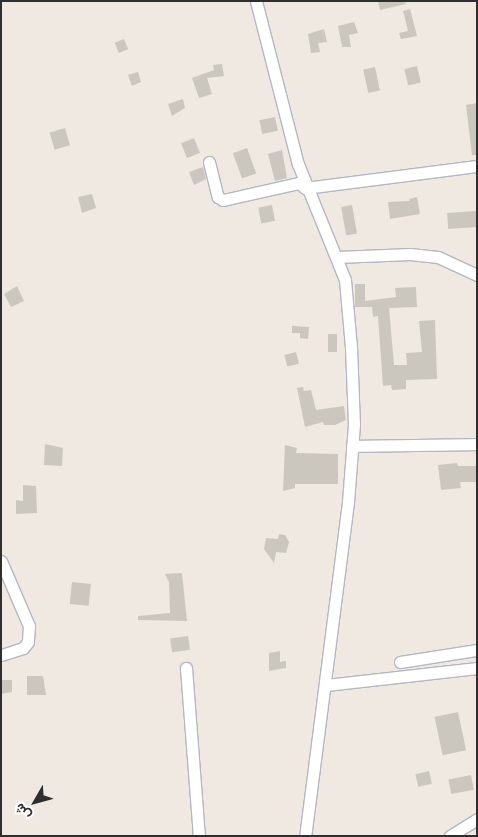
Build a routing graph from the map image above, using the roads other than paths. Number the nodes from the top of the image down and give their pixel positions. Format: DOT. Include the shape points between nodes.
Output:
graph roads {
  1 [pos="256,1"];
  2 [pos="209,162"];
  3 [pos="477,166"];
  4 [pos="305,188"];
  5 [pos="337,257"];
  6 [pos="477,275"];
  7 [pos="477,444"];
  8 [pos="352,446"];
  9 [pos="1,562"];
  10 [pos="477,650"];
  11 [pos="1,655"];
  12 [pos="400,662"];
  13 [pos="186,668"];
  14 [pos="477,668"];
  15 [pos="326,685"];
  16 [pos="477,819"];
  17 [pos="199,836"];
  18 [pos="305,836"];
  19 [pos="450,836"];
  1 -- 4 [label="street"];
  2 -- 4 [label="street" via="218,197 223,200 294,184"];
  3 -- 4 [label="street"];
  4 -- 5 [label="street"];
  5 -- 6 [label="street" via="410,254 438,257"];
  5 -- 8 [label="street" via="345,280 352,347"];
  7 -- 8 [label="street"];
  8 -- 15 [label="street"];
  9 -- 11 [label="street" via="29,626 28,642 23,648"];
  10 -- 12 [label="street"];
  13 -- 17 [label="street"];
  14 -- 15 [label="street"];
  15 -- 18 [label="street"];
  16 -- 19 [label="street"];
}
